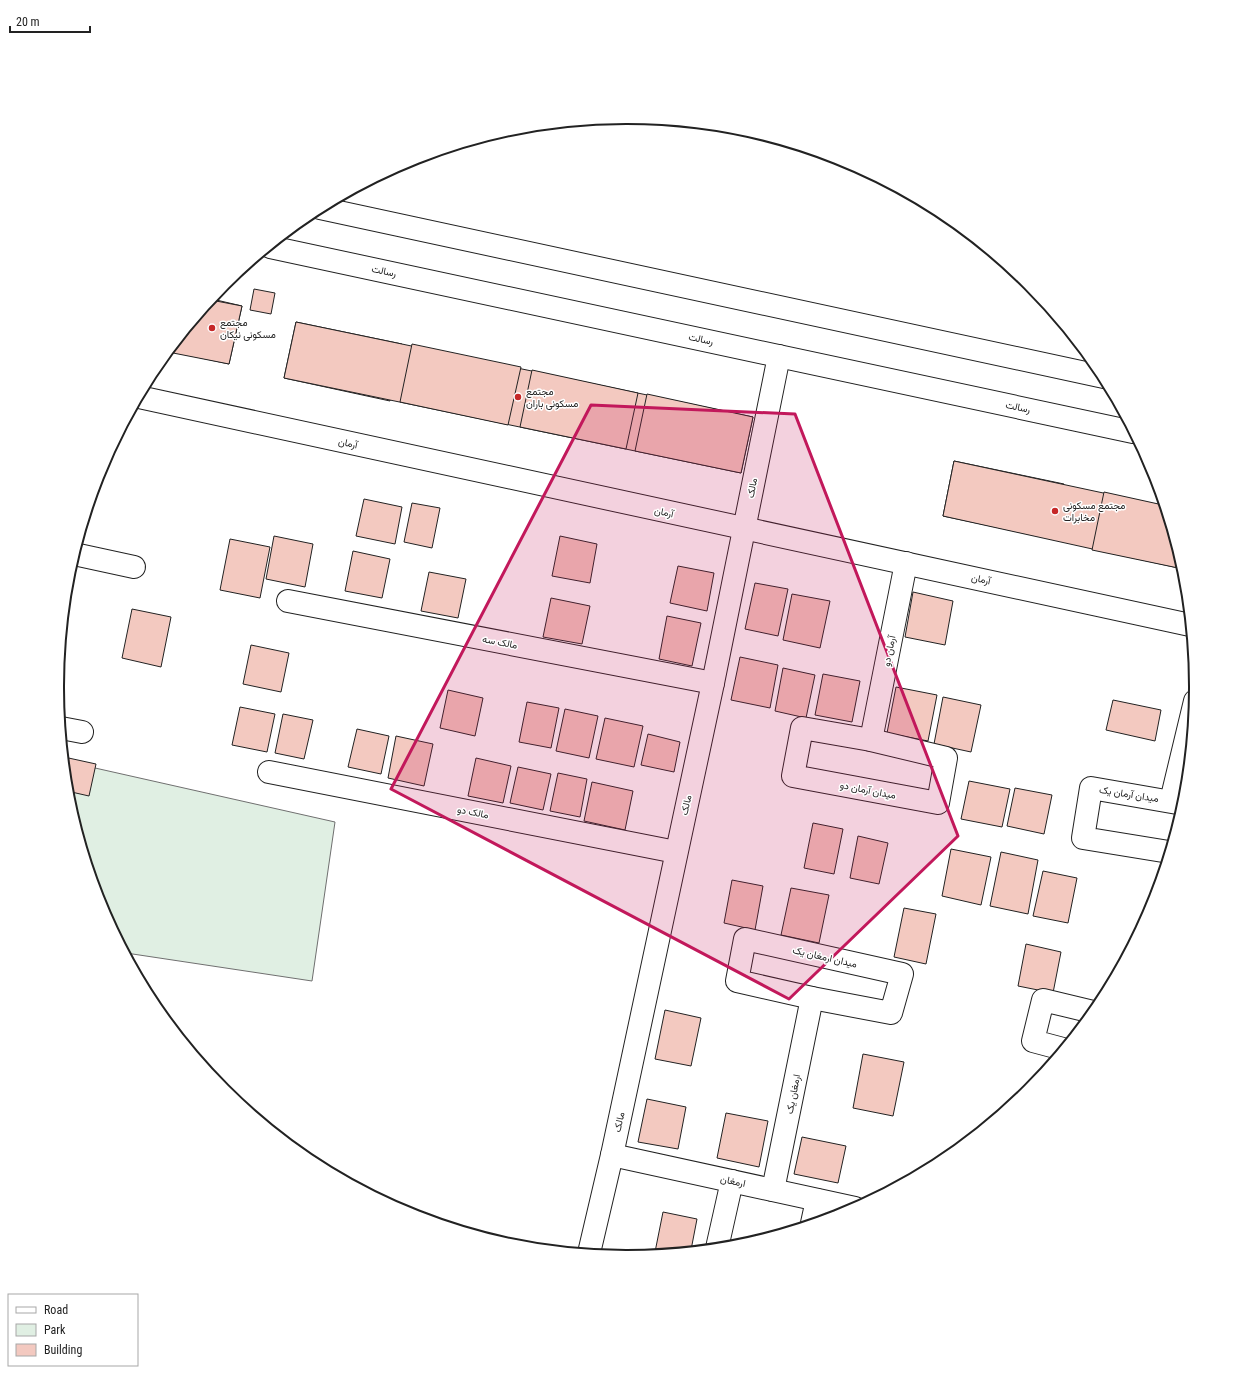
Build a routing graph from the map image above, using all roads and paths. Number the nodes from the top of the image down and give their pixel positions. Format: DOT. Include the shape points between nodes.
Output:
graph roads {
  1 [pos="329,210"];
  2 [pos="276,247"];
  3 [pos="779,356"];
  4 [pos="1095,375"];
  5 [pos="144,398"];
  6 [pos="1127,431"];
  7 [pos="744,529"];
  8 [pos="80,555"];
  9 [pos="906,563"];
  10 [pos="134,567"];
  11 [pos="288,601"];
  12 [pos="1185,623"];
  13 [pos="713,683"];
  14 [pos="871,740"];
  15 [pos="269,772"];
  16 [pos="1177,803"];
  17 [pos="1164,851"];
  18 [pos="676,852"];
  19 [pos="812,998"];
  20 [pos="1086,1010"];
  21 [pos="1058,1048"];
  22 [pos="612,1155"];
  23 [pos="732,1181"];
  24 [pos="773,1190"];
  25 [pos="817,1200"];
  26 [pos="844,1206"];
  27 [pos="813,1218"];
  28 [pos="718,1242"];
  29 [pos="590,1248"];
  1 -- 4 [label="street"];
  2 -- 3 [label="street, رسالت"];
  3 -- 6 [label="street, رسالت"];
  3 -- 7 [label="street, مالک"];
  5 -- 7 [label="street, آرمان"];
  7 -- 9 [label="street, آرمان"];
  7 -- 13 [label="street, مالک"];
  8 -- 10 [label="street"];
  9 -- 12 [label="street, آرمان"];
  9 -- 14 [label="street, آرمان دو"];
  11 -- 13 [label="street, مالک سه"];
  13 -- 18 [label="street, مالک"];
  14 -- 14 [label="street, میدان آرمان دو" via="802,728 793,776 938,803 946,758"];
  15 -- 18 [label="street, مالک دو"];
  16 -- 17 [label="street, میدان آرمان یک" via="1091,788 1083,838"];
  18 -- 22 [label="street, مالک"];
  19 -- 19 [label="street, میدان ارمغان یک" via="736,981 746,939 902,974 891,1013"];
  19 -- 24 [label="street, ارمغان یک"];
  20 -- 21 [label="street" via="1043,1000 1033,1041"];
  22 -- 23 [label="street, ارمغان"];
  22 -- 29 [label="street, مالک"];
  23 -- 24 [label="street, ارمغان"];
  23 -- 28 [label="street"];
  24 -- 25 [label="street, ارمغان"];
  25 -- 26 [label="street, ارمغان"];
  25 -- 27 [label="street"];
}
